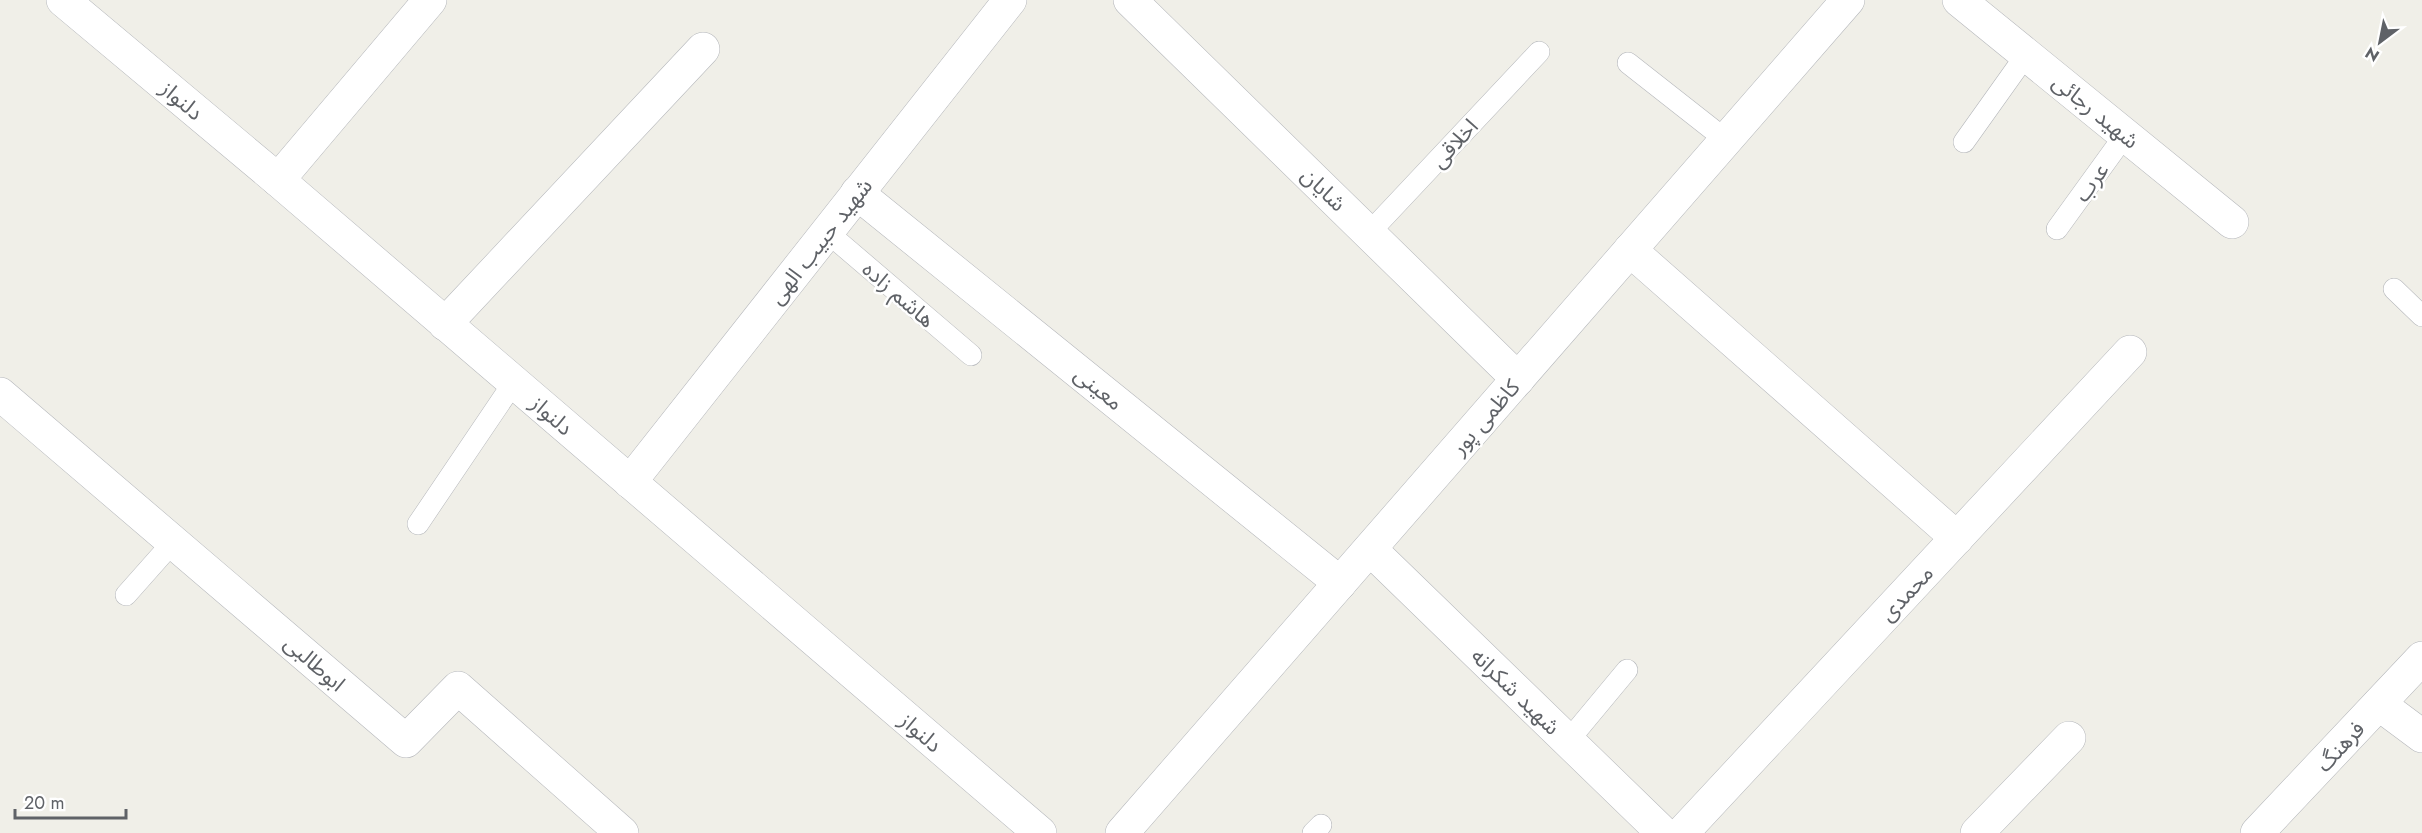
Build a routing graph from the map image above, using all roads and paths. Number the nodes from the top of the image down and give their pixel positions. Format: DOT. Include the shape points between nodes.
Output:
graph roads {
  1 [pos="63,0"];
  2 [pos="430,0"];
  3 [pos="1010,0"];
  4 [pos="1130,0"];
  5 [pos="1848,0"];
  6 [pos="1959,0"];
  7 [pos="703,49"];
  8 [pos="1539,52"];
  9 [pos="2026,55"];
  10 [pos="1628,63"];
  11 [pos="2125,135"];
  12 [pos="1726,140"];
  13 [pos="1964,142"];
  14 [pos="278,180"];
  15 [pos="857,194"];
  16 [pos="2232,222"];
  17 [pos="2057,229"];
  18 [pos="827,232"];
  19 [pos="1369,233"];
  20 [pos="1630,250"];
  21 [pos="2394,289"];
  22 [pos="2422,316"];
  23 [pos="445,324"];
  24 [pos="2130,352"];
  25 [pos="971,355"];
  26 [pos="1518,379"];
  27 [pos="514,382"];
  28 [pos="0,394"];
  29 [pos="630,482"];
  30 [pos="418,524"];
  31 [pos="1957,538"];
  32 [pos="173,542"];
  33 [pos="1370,549"];
  34 [pos="1340,583"];
  35 [pos="126,595"];
  36 [pos="2422,658"];
  37 [pos="1627,670"];
  38 [pos="2379,704"];
  39 [pos="2422,736"];
  40 [pos="2069,738"];
  41 [pos="1568,741"];
  42 [pos="622,833"];
  43 [pos="1040,833"];
  44 [pos="1122,833"];
  45 [pos="1663,833"];
  46 [pos="1682,833"];
  47 [pos="1977,833"];
  48 [pos="2257,833"];
  1 -- 14 [label="street, دلنواز"];
  2 -- 14 [label="street"];
  3 -- 15 [label="street, شهید حبیب الهی"];
  4 -- 19 [label="street, شایان"];
  5 -- 12 [label="street, کاظمی پور"];
  6 -- 9 [label="street, شهید رجائی"];
  7 -- 23 [label="street"];
  8 -- 19 [label="lane, اخلاقی"];
  9 -- 11 [label="street, شهید رجائی"];
  9 -- 13 [label="lane"];
  10 -- 12 [label="lane"];
  11 -- 16 [label="street, شهید رجائی"];
  11 -- 17 [label="lane, عرب"];
  12 -- 20 [label="street, کاظمی پور"];
  14 -- 23 [label="street, دلنواز"];
  15 -- 18 [label="street, شهید حبیب الهی"];
  15 -- 34 [label="street, معینی"];
  18 -- 25 [label="lane, هاشم زاده"];
  18 -- 29 [label="street, شهید حبیب الهی"];
  19 -- 26 [label="street, شایان"];
  20 -- 26 [label="street, کاظمی پور"];
  20 -- 31 [label="street"];
  21 -- 22 [label="lane"];
  23 -- 27 [label="street, دلنواز"];
  24 -- 31 [label="street, محمدی"];
  26 -- 33 [label="street, کاظمی پور"];
  27 -- 29 [label="street, دلنواز"];
  27 -- 30 [label="lane"];
  28 -- 32 [label="street, ابوطالبی"];
  29 -- 43 [label="street, دلنواز"];
  31 -- 46 [label="street, محمدی"];
  32 -- 35 [label="lane"];
  32 -- 42 [label="street, ابوطالبی" via="406,741 458,688"];
  33 -- 34 [label="street, کاظمی پور"];
  33 -- 41 [label="street, شهید شکرانه"];
  34 -- 44 [label="street, کاظمی پور"];
  36 -- 38 [label="street, فرهنگ"];
  37 -- 41 [label="lane"];
  38 -- 39 [label="street"];
  38 -- 48 [label="street, فرهنگ"];
  40 -- 47 [label="street"];
  41 -- 45 [label="street, شهید شکرانه"];
}
